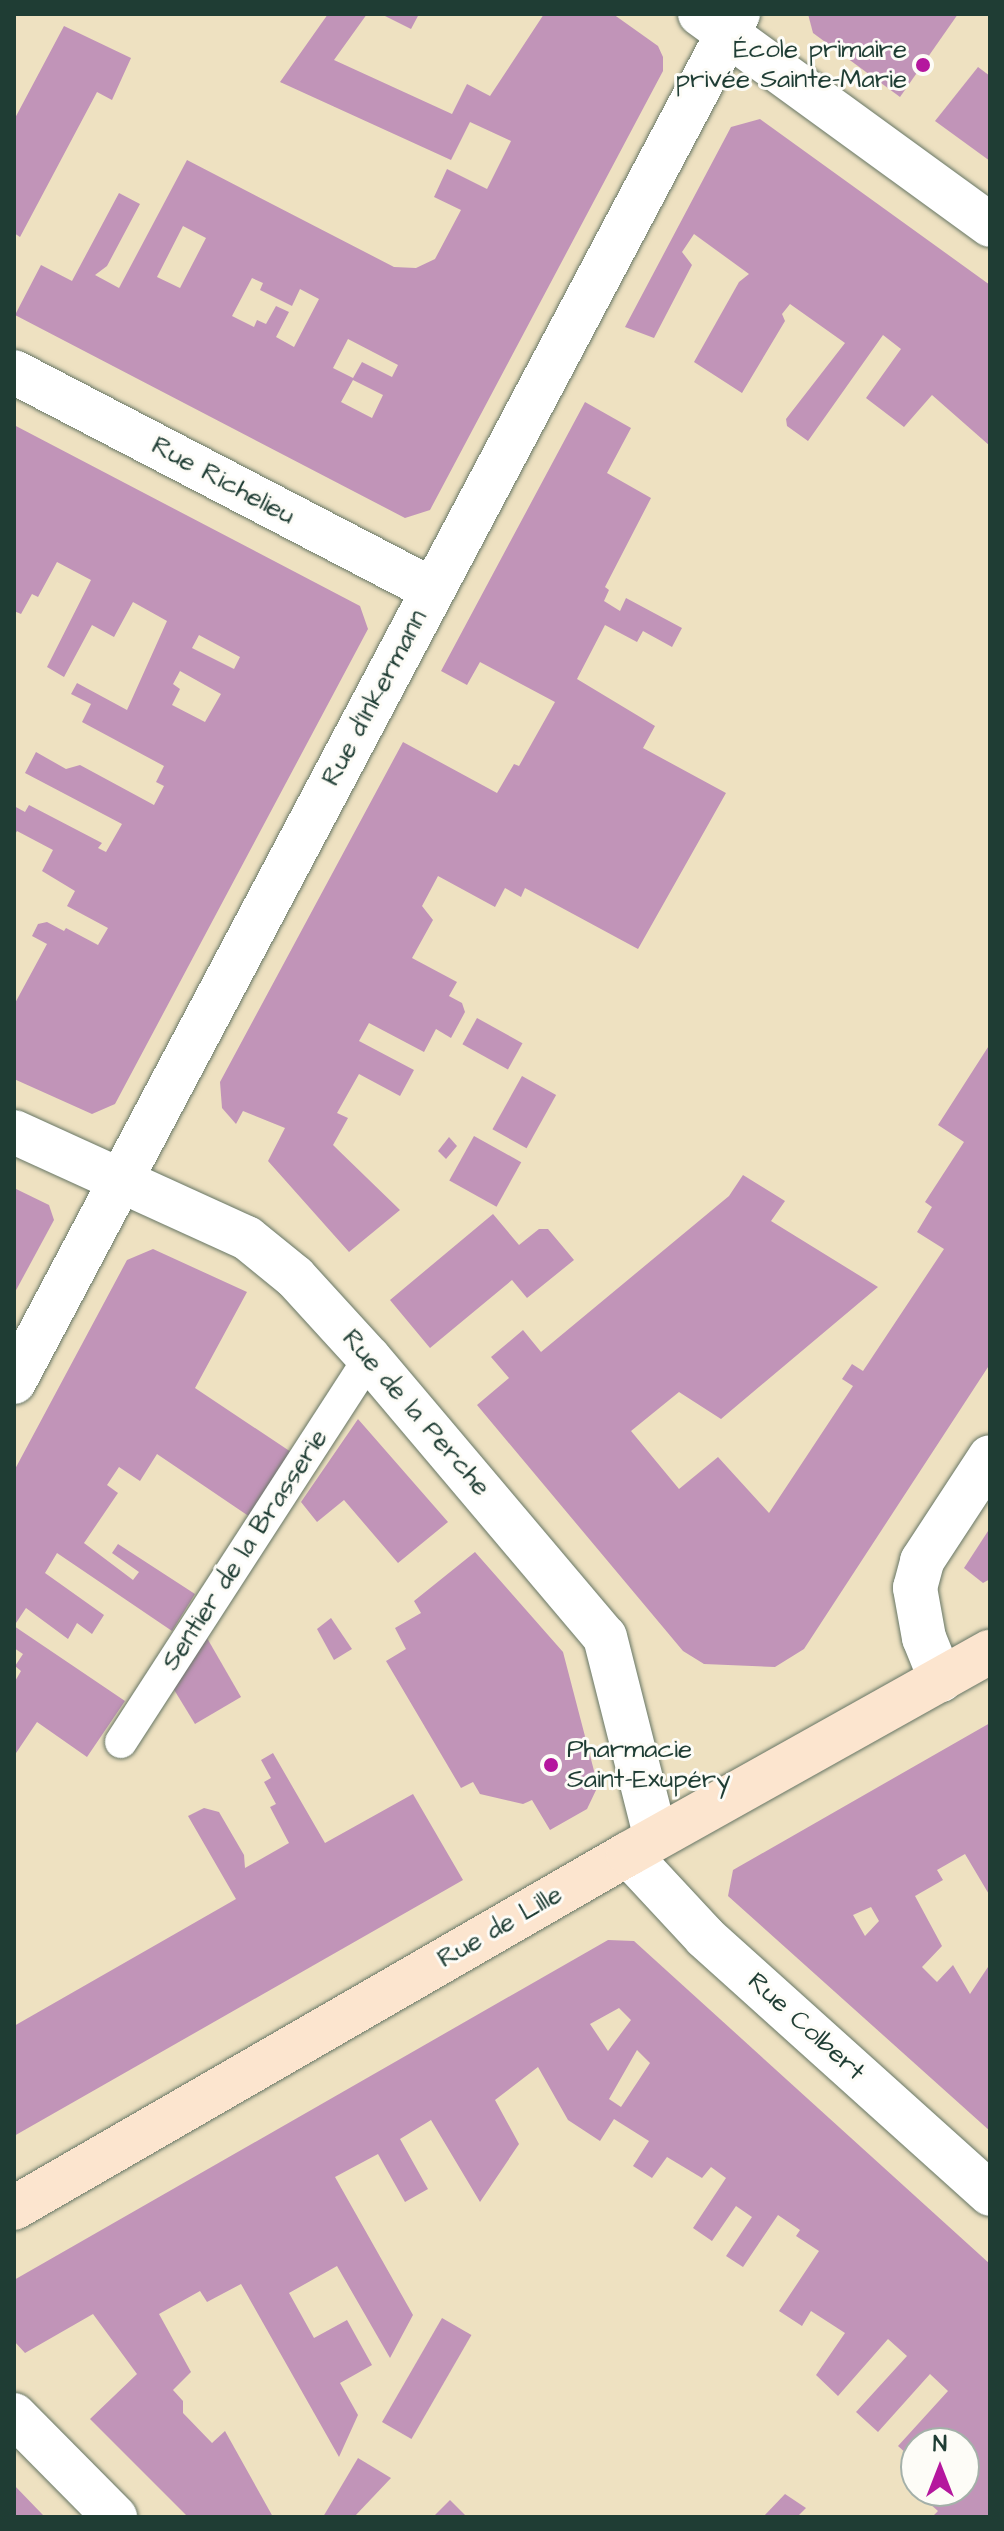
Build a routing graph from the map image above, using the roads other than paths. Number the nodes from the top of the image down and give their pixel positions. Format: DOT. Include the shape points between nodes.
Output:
graph roads {
  1 [pos="722,20"];
  2 [pos="990,225"];
  3 [pos="14,372"];
  4 [pos="432,590"];
  5 [pos="14,1132"];
  6 [pos="122,1179"];
  7 [pos="369,1358"];
  8 [pos="14,1382"];
  9 [pos="990,1457"];
  10 [pos="990,1652"];
  11 [pos="941,1680"];
  12 [pos="121,1742"];
  13 [pos="642,1846"];
  14 [pos="990,2194"];
  15 [pos="14,2208"];
  16 [pos="14,2415"];
  17 [pos="115,2517"];
  1 -- 2 [label="street"];
  1 -- 4 [label="street, Rue d'Inkermann"];
  3 -- 4 [label="street, Rue Richelieu"];
  4 -- 6 [label="street, Rue d'Inkermann"];
  5 -- 6 [label="street, Rue de la Perche"];
  6 -- 7 [label="street, Rue de la Perche" via="204,1215 265,1250"];
  6 -- 8 [label="street, Rue d'Inkermann"];
  7 -- 12 [label="lane, Sentier de la Brasserie"];
  7 -- 13 [label="street, Rue de la Perche" via="605,1637"];
  9 -- 11 [label="street" via="922,1561 915,1588 924,1638"];
  10 -- 11 [label="street, Rue de Lille"];
  11 -- 13 [label="street, Rue de Lille"];
  13 -- 14 [label="street, Rue Colbert" via="705,1937"];
  13 -- 15 [label="street, Rue de Lille"];
  16 -- 17 [label="street"];
}
